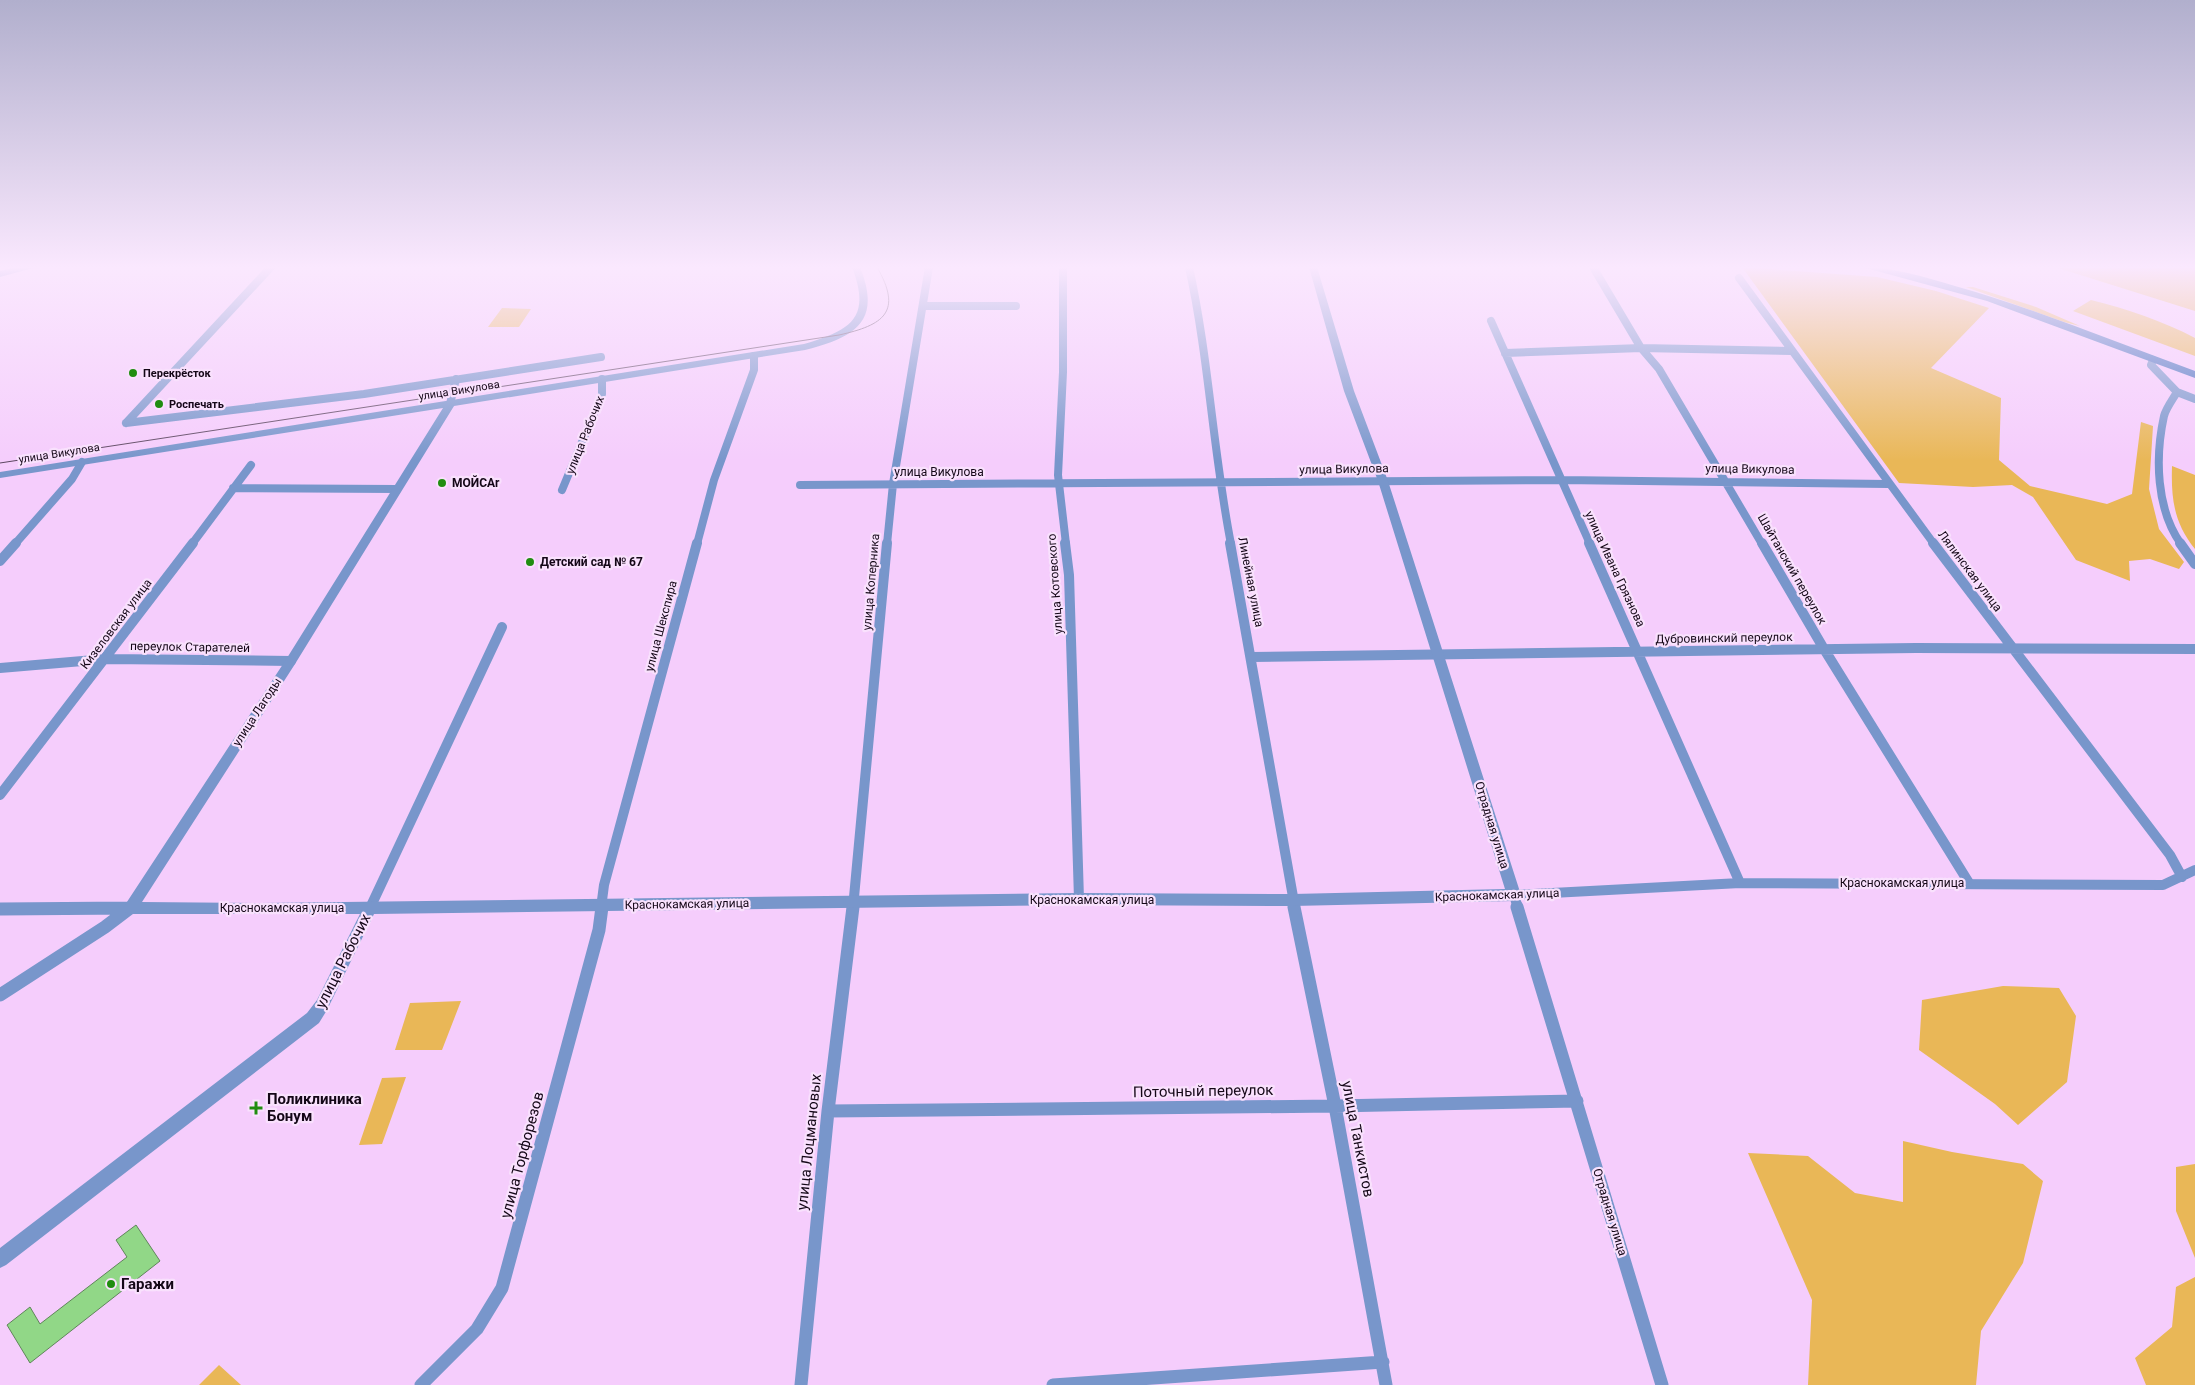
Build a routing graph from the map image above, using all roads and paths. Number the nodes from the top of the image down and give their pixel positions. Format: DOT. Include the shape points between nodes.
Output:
graph roads {
  1 [pos="211,332"];
  2 [pos="846,332"];
  3 [pos="920,332"];
  4 [pos="1063,332"];
  5 [pos="1200,332"];
  6 [pos="1332,332"];
  7 [pos="1496,332"];
  8 [pos="1631,332"];
  9 [pos="1778,332"];
  10 [pos="2071,332"];
  11 [pos="1641,348"];
  12 [pos="1792,351"];
  13 [pos="1505,353"];
  14 [pos="754,356"];
  15 [pos="600,357"];
  16 [pos="2152,363"];
  17 [pos="2195,375"];
  18 [pos="456,378"];
  19 [pos="602,379"];
  20 [pos="2177,392"];
  21 [pos="2195,399"];
  22 [pos="450,404"];
  23 [pos="82,462"];
  24 [pos="250,466"];
  25 [pos="0,474"];
  26 [pos="1561,480"];
  27 [pos="1383,481"];
  28 [pos="1726,481"];
  29 [pos="1219,483"];
  30 [pos="893,484"];
  31 [pos="1888,484"];
  32 [pos="1059,485"];
  33 [pos="800,486"];
  34 [pos="233,488"];
  35 [pos="397,488"];
  36 [pos="562,490"];
  37 [pos="0,560"];
  38 [pos="2195,564"];
  39 [pos="502,627"];
  40 [pos="2011,647"];
  41 [pos="1824,649"];
  42 [pos="2195,649"];
  43 [pos="1639,652"];
  44 [pos="1440,656"];
  45 [pos="1252,657"];
  46 [pos="106,659"];
  47 [pos="291,661"];
  48 [pos="0,668"];
  49 [pos="0,795"];
  50 [pos="2195,870"];
  51 [pos="2182,877"];
  52 [pos="1740,882"];
  53 [pos="1969,883"];
  54 [pos="1514,895"];
  55 [pos="1079,899"];
  56 [pos="1293,900"];
  57 [pos="854,902"];
  58 [pos="602,906"];
  59 [pos="130,908"];
  60 [pos="370,908"];
  61 [pos="0,909"];
  62 [pos="0,995"];
  63 [pos="1577,1101"];
  64 [pos="1335,1106"];
  65 [pos="828,1111"];
  66 [pos="0,1259"];
  67 [pos="1383,1362"];
  68 [pos="421,1385"];
  69 [pos="801,1385"];
  70 [pos="1053,1385"];
  71 [pos="1386,1385"];
  72 [pos="1662,1385"];
  1 -- 18 [label="street" via="126,423 319,400"];
  2 -- 14 [label="street, улица Викулова" via="821,342"];
  3 -- 30 [label="street, улица Коперника"];
  4 -- 32 [label="street, улица Котовского"];
  5 -- 29 [label="street, Линейная улица"];
  6 -- 27 [label="street, Отрадная улица" via="1349,391"];
  7 -- 13 [label="street, улица Ивана Грязнова"];
  8 -- 11 [label="street, Шайтанский переулок"];
  9 -- 12 [label="street, Лялинская улица"];
  10 -- 16 [label="main road"];
  11 -- 12 [label="street"];
  11 -- 13 [label="street"];
  11 -- 28 [label="street, Шайтанский переулок" via="1659,369"];
  12 -- 31 [label="street, Лялинская улица"];
  13 -- 26 [label="street, улица Ивана Грязнова"];
  14 -- 19 [label="street, улица Викулова"];
  14 -- 58 [label="street, улица Шекспира" via="754,370 714,480 604,885"];
  15 -- 18 [label="street"];
  16 -- 17 [label="main road"];
  16 -- 20 [label="street"];
  18 -- 22 [label="street, улица Лагоды"];
  19 -- 22 [label="street, улица Викулова"];
  19 -- 36 [label="street, улица Рабочих" via="602,394"];
  20 -- 21 [label="street"];
  20 -- 38 [label="street" via="2164,414 2158,476 2171,530"];
  22 -- 23 [label="street, улица Викулова"];
  22 -- 35 [label="street, улица Лагоды"];
  23 -- 25 [label="street, улица Викулова"];
  23 -- 37 [label="street" via="72,480"];
  24 -- 34 [label="street, Кизеловская улица"];
  26 -- 27 [label="street, улица Викулова"];
  26 -- 28 [label="street, улица Викулова"];
  26 -- 43 [label="street, улица Ивана Грязнова"];
  27 -- 29 [label="street, улица Викулова"];
  27 -- 44 [label="street, Отрадная улица"];
  28 -- 31 [label="street, улица Викулова"];
  28 -- 41 [label="street, Шайтанский переулок"];
  29 -- 32 [label="street, улица Викулова"];
  29 -- 45 [label="street, Линейная улица"];
  30 -- 32 [label="street, улица Викулова"];
  30 -- 33 [label="street, улица Викулова"];
  30 -- 57 [label="street, улица Коперника"];
  31 -- 40 [label="street, Лялинская улица"];
  32 -- 55 [label="street, улица Котовского" via="1070,575"];
  34 -- 35 [label="street"];
  34 -- 46 [label="street, Кизеловская улица"];
  35 -- 47 [label="street, улица Лагоды"];
  39 -- 60 [label="street, улица Рабочих"];
  40 -- 41 [label="street, Дубровинский переулок"];
  40 -- 42 [label="street, Дубровинский переулок"];
  40 -- 51 [label="street, Лялинская улица" via="2170,855"];
  41 -- 43 [label="street, Дубровинский переулок"];
  41 -- 53 [label="street, Шайтанский переулок"];
  43 -- 44 [label="street, Дубровинский переулок"];
  43 -- 52 [label="street, улица Ивана Грязнова"];
  44 -- 45 [label="street, Дубровинский переулок"];
  44 -- 54 [label="street, Отрадная улица"];
  45 -- 56 [label="street, Линейная улица"];
  46 -- 47 [label="street, переулок Старателей"];
  46 -- 48 [label="street, переулок Старателей"];
  46 -- 49 [label="street, Кизеловская улица"];
  47 -- 59 [label="street, улица Лагоды"];
  50 -- 51 [label="street, Краснокамская улица"];
  51 -- 53 [label="street, Краснокамская улица" via="2163,885"];
  52 -- 53 [label="street, Краснокамская улица"];
  52 -- 54 [label="street, Краснокамская улица"];
  54 -- 56 [label="street, Краснокамская улица"];
  54 -- 63 [label="street, Отрадная улица"];
  55 -- 56 [label="street, Краснокамская улица"];
  55 -- 57 [label="street, Краснокамская улица"];
  56 -- 64 [label="street, улица Танкистов"];
  57 -- 58 [label="street, Краснокамская улица"];
  57 -- 65 [label="street, улица Лоцмановых"];
  58 -- 60 [label="street, Краснокамская улица"];
  58 -- 68 [label="street, улица Торфорезов" via="599,930 502,1288 493,1310 480,1328"];
  59 -- 60 [label="street, Краснокамская улица"];
  59 -- 61 [label="street, Краснокамская улица"];
  59 -- 62 [label="street, улица Лагоды"];
  60 -- 66 [label="street, улица Рабочих" via="313,1018"];
  63 -- 64 [label="street, Поточный переулок"];
  63 -- 72 [label="street, Отрадная улица"];
  64 -- 65 [label="street, Поточный переулок"];
  64 -- 67 [label="street, улица Танкистов"];
  65 -- 69 [label="street, улица Лоцмановых"];
  67 -- 70 [label="street"];
  67 -- 71 [label="street, улица Танкистов"];
}
